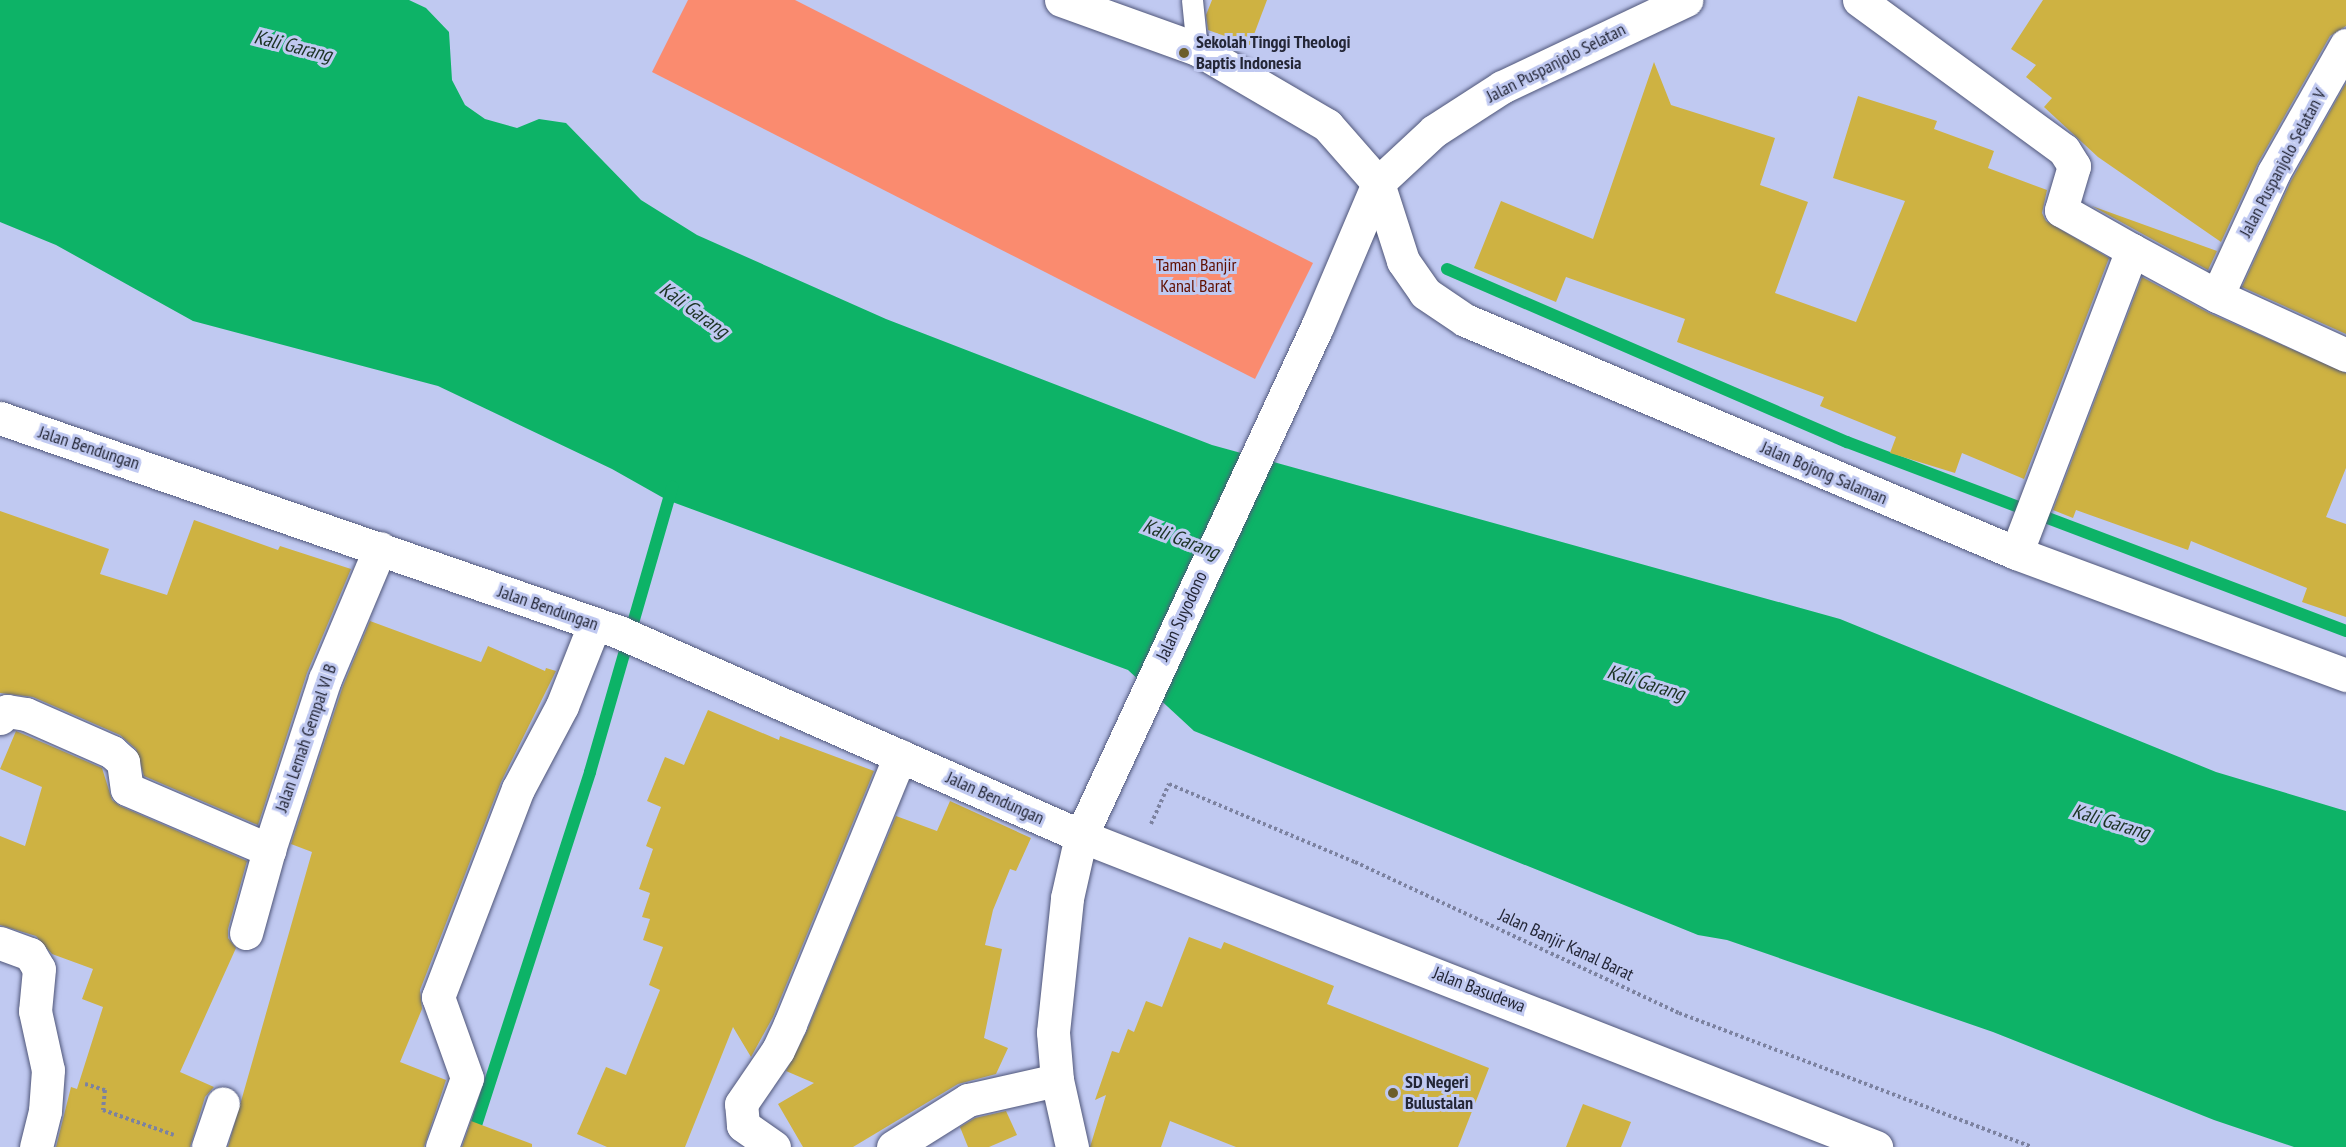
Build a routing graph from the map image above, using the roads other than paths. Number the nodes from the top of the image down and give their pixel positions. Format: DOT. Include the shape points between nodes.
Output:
graph roads {
  1 [pos="1061,0"];
  2 [pos="1192,0"];
  3 [pos="1686,0"];
  4 [pos="1859,0"];
  5 [pos="2346,45"];
  6 [pos="1197,49"];
  7 [pos="1378,183"];
  8 [pos="2132,250"];
  9 [pos="2220,289"];
  10 [pos="2346,355"];
  11 [pos="0,418"];
  12 [pos="2025,530"];
  13 [pos="380,548"];
  14 [pos="606,629"];
  15 [pos="2346,675"];
  16 [pos="0,718"];
  17 [pos="900,756"];
  18 [pos="1081,836"];
  19 [pos="269,850"];
  20 [pos="246,933"];
  21 [pos="0,943"];
  22 [pos="1057,1080"];
  23 [pos="223,1102"];
  24 [pos="196,1144"];
  25 [pos="36,1147"];
  26 [pos="442,1147"];
  27 [pos="774,1147"];
  28 [pos="893,1147"];
  29 [pos="1072,1147"];
  30 [pos="1876,1147"];
  1 -- 6 [label="street"];
  2 -- 6 [label="lane"];
  3 -- 7 [label="street, Jalan Puspanjolo Selatan" via="1502,87 1434,131"];
  4 -- 8 [label="street" via="2064,150 2074,166 2061,210"];
  5 -- 9 [label="street, Jalan Puspanjolo Selatan V" via="2274,172"];
  6 -- 7 [label="street" via="1327,125"];
  7 -- 12 [label="street, Jalan Bojong Salaman" via="1403,261 1425,293 1465,320"];
  7 -- 18 [label="street, Jalan Suyodono" via="1317,327"];
  8 -- 9 [label="street"];
  8 -- 12 [label="street"];
  9 -- 10 [label="street"];
  11 -- 13 [label="street, Jalan Bendungan"];
  12 -- 15 [label="street, Jalan Bojong Salaman"];
  13 -- 14 [label="street, Jalan Bendungan"];
  13 -- 19 [label="street, Jalan Lemah Gempal VI B" via="325,679"];
  14 -- 17 [label="street, Jalan Bendungan"];
  14 -- 26 [label="street" via="518,789 438,997 467,1078"];
  16 -- 19 [label="street" via="7,711 26,714 112,752 123,762 127,789"];
  17 -- 18 [label="street, Jalan Bendungan"];
  17 -- 27 [label="street" via="790,1024 778,1050 741,1104 743,1125"];
  18 -- 22 [label="street" via="1058,966 1053,1032"];
  18 -- 30 [label="street, Jalan Basudewa"];
  19 -- 20 [label="street, Jalan Lemah Gempal VI B"];
  21 -- 25 [label="street" via="30,954 39,969 35,1011 48,1070 45,1111"];
  22 -- 28 [label="street" via="969,1100"];
  22 -- 29 [label="street"];
  23 -- 24 [label="street"];
}
